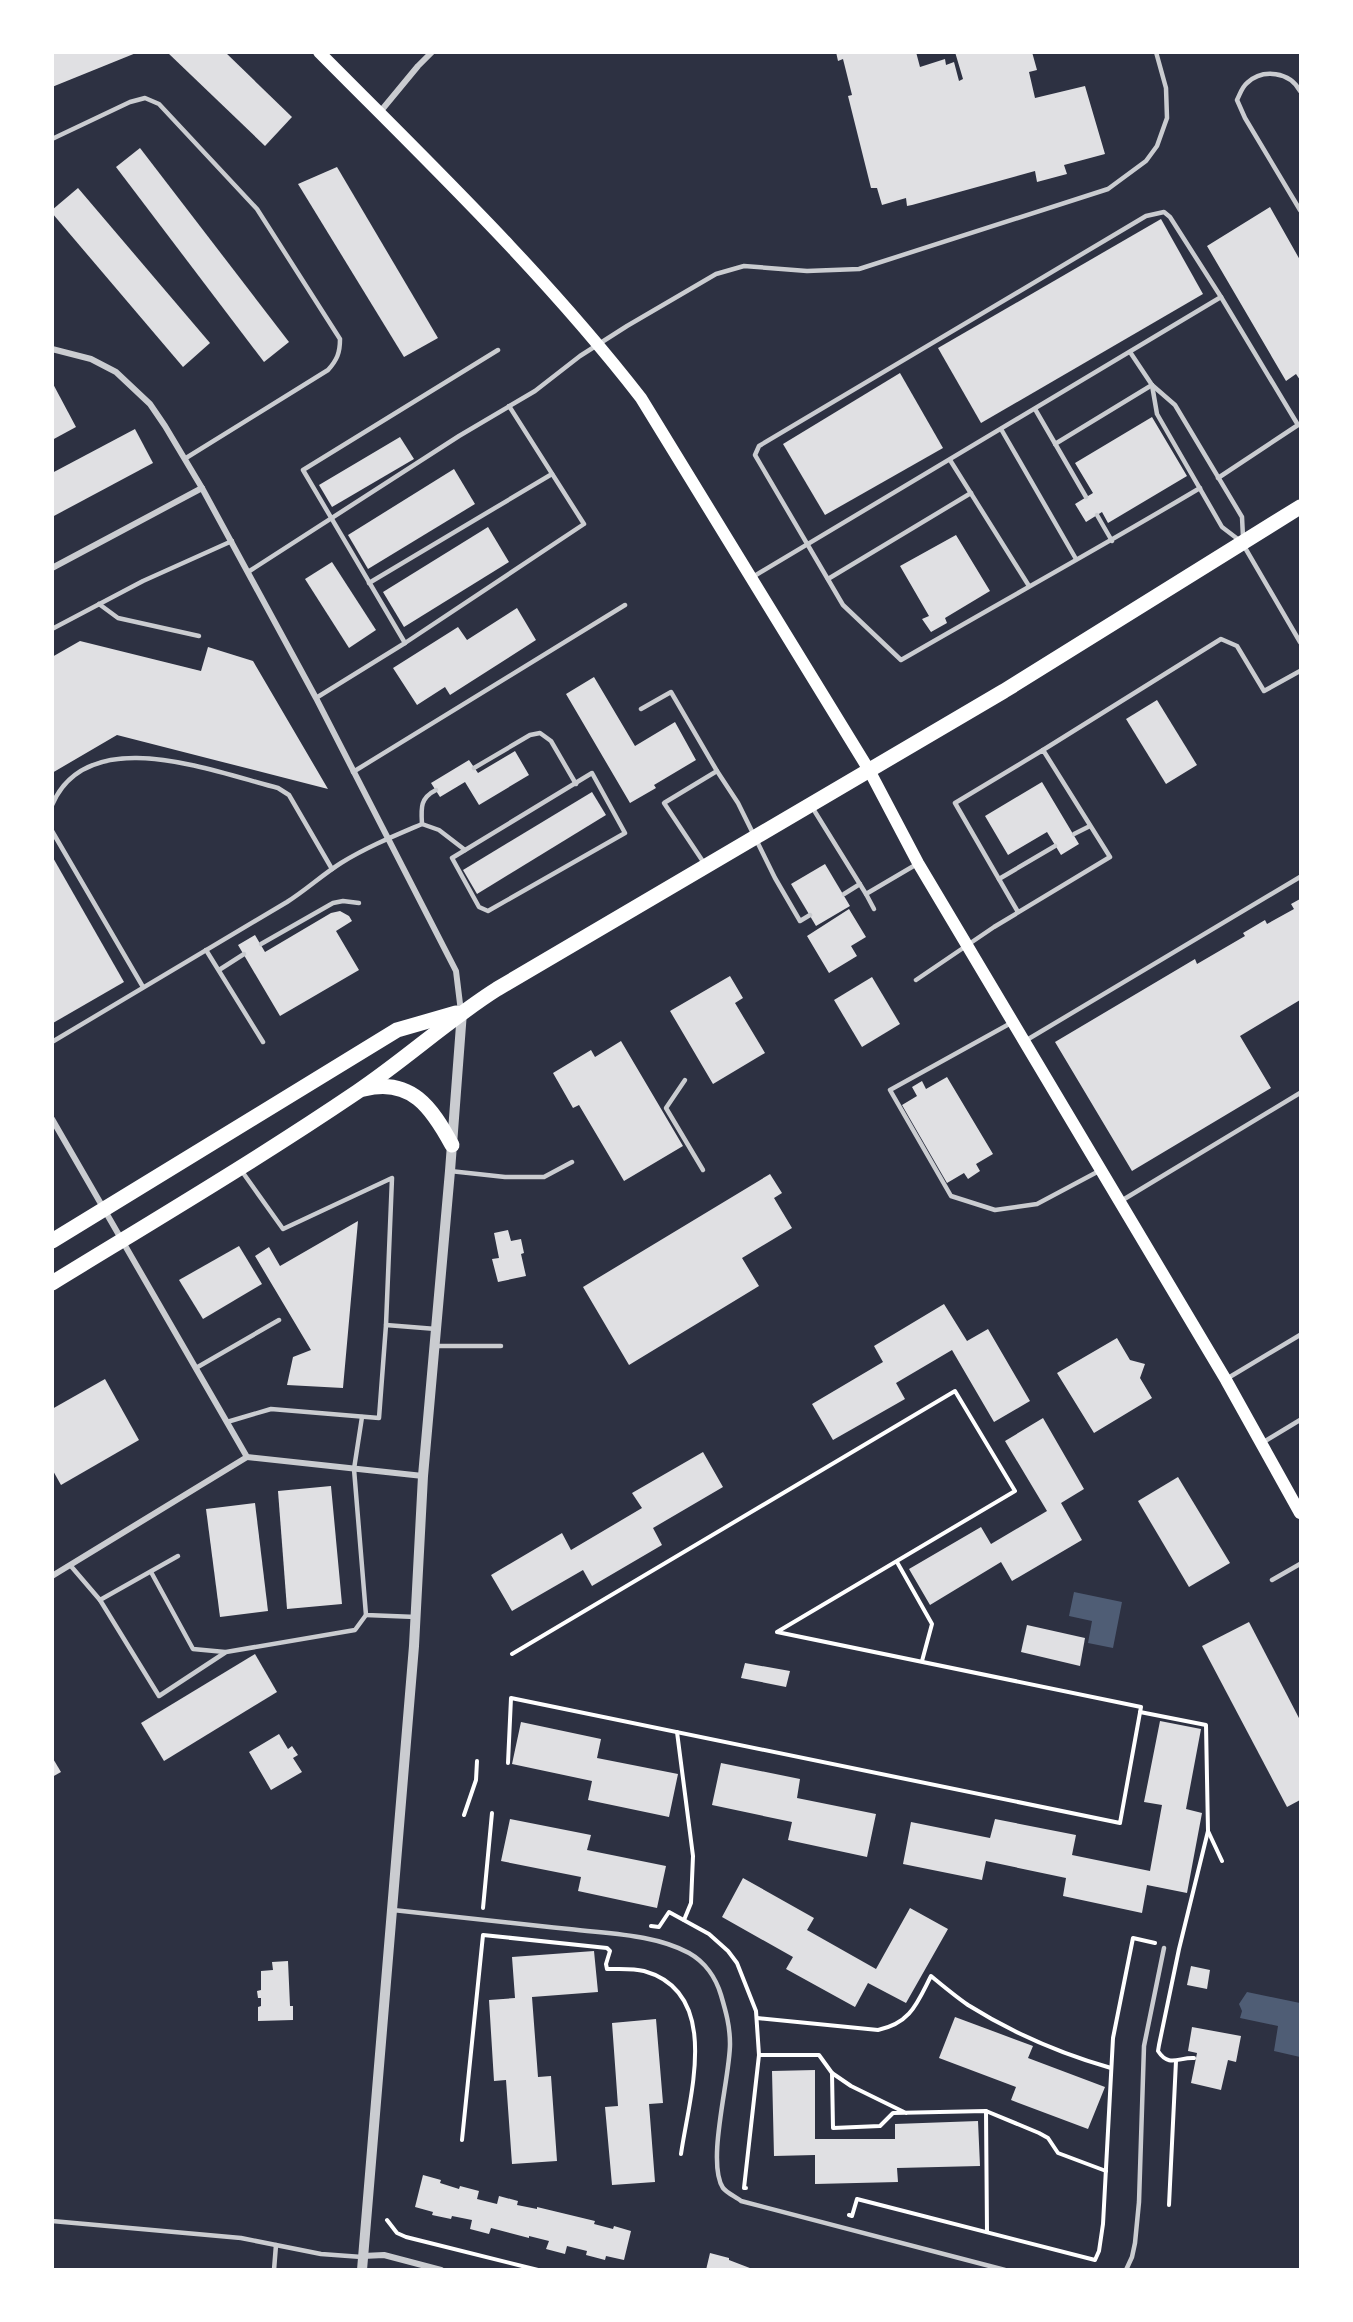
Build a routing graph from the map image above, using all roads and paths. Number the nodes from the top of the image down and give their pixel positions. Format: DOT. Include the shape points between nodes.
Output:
graph roads {
  1 [pos="319,52"];
  2 [pos="432,52"];
  3 [pos="1156,52"];
  4 [pos="1300,91"];
  5 [pos="379,113"];
  6 [pos="52,139"];
  7 [pos="1300,210"];
  8 [pos="1221,297"];
  9 [pos="599,344"];
  10 [pos="52,349"];
  11 [pos="498,350"];
  12 [pos="1130,352"];
  13 [pos="1152,385"];
  14 [pos="509,406"];
  15 [pos="1035,409"];
  16 [pos="1001,429"];
  17 [pos="1055,444"];
  18 [pos="186,458"];
  19 [pos="950,460"];
  20 [pos="552,474"];
  21 [pos="1218,478"];
  22 [pos="202,488"];
  23 [pos="1200,488"];
  24 [pos="971,493"];
  25 [pos="1086,497"];
  26 [pos="1300,507"];
  27 [pos="1097,515"];
  28 [pos="331,518"];
  29 [pos="232,541"];
  30 [pos="1112,541"];
  31 [pos="1243,543"];
  32 [pos="808,545"];
  33 [pos="1076,559"];
  34 [pos="52,568"];
  35 [pos="248,572"];
  36 [pos="750,579"];
  37 [pos="828,579"];
  38 [pos="369,583"];
  39 [pos="1029,586"];
  40 [pos="99,604"];
  41 [pos="626,605"];
  42 [pos="52,629"];
  43 [pos="199,636"];
  44 [pos="1300,642"];
  45 [pos="405,643"];
  46 [pos="1300,671"];
  47 [pos="316,698"];
  48 [pos="641,709"];
  49 [pos="1043,750"];
  50 [pos="474,768"];
  51 [pos="869,770"];
  52 [pos="717,771"];
  53 [pos="353,772"];
  54 [pos="576,784"];
  55 [pos="436,790"];
  56 [pos="811,804"];
  57 [pos="52,805"];
  58 [pos="422,824"];
  59 [pos="1090,826"];
  60 [pos="52,831"];
  61 [pos="1074,834"];
  62 [pos="388,838"];
  63 [pos="756,838"];
  64 [pos="1055,846"];
  65 [pos="465,850"];
  66 [pos="918,863"];
  67 [pos="706,867"];
  68 [pos="332,869"];
  69 [pos="1300,877"];
  70 [pos="999,879"];
  71 [pos="860,884"];
  72 [pos="843,894"];
  73 [pos="866,894"];
  74 [pos="359,903"];
  75 [pos="874,909"];
  76 [pos="1018,912"];
  77 [pos="810,915"];
  78 [pos="261,944"];
  79 [pos="966,945"];
  80 [pos="206,950"];
  81 [pos="243,954"];
  82 [pos="219,970"];
  83 [pos="916,980"];
  84 [pos="143,987"];
  85 [pos="462,1012"];
  86 [pos="1014,1022"];
  87 [pos="1025,1041"];
  88 [pos="52,1042"];
  89 [pos="263,1042"];
  90 [pos="685,1080"];
  91 [pos="358,1091"];
  92 [pos="1300,1093"];
  93 [pos="52,1119"];
  94 [pos="452,1145"];
  95 [pos="572,1162"];
  96 [pos="240,1168"];
  97 [pos="703,1170"];
  98 [pos="1100,1171"];
  99 [pos="450,1172"];
  100 [pos="1119,1202"];
  101 [pos="105,1210"];
  102 [pos="123,1240"];
  103 [pos="52,1241"];
  104 [pos="52,1283"];
  105 [pos="279,1320"];
  106 [pos="386,1325"];
  107 [pos="436,1329"];
  108 [pos="1300,1335"];
  109 [pos="434,1346"];
  110 [pos="501,1346"];
  111 [pos="196,1368"];
  112 [pos="1226,1380"];
  113 [pos="362,1417"];
  114 [pos="1300,1420"];
  115 [pos="227,1422"];
  116 [pos="1262,1443"];
  117 [pos="247,1457"];
  118 [pos="354,1469"];
  119 [pos="423,1476"];
  120 [pos="1300,1514"];
  121 [pos="178,1556"];
  122 [pos="897,1562"];
  123 [pos="1300,1564"];
  124 [pos="70,1565"];
  125 [pos="151,1572"];
  126 [pos="52,1576"];
  127 [pos="1272,1580"];
  128 [pos="100,1600"];
  129 [pos="366,1615"];
  130 [pos="416,1617"];
  131 [pos="226,1652"];
  132 [pos="512,1654"];
  133 [pos="922,1661"];
  134 [pos="1140,1712"];
  135 [pos="677,1732"];
  136 [pos="477,1761"];
  137 [pos="508,1763"];
  138 [pos="492,1813"];
  139 [pos="464,1815"];
  140 [pos="1208,1831"];
  141 [pos="1222,1861"];
  142 [pos="393,1910"];
  143 [pos="483,1910"];
  144 [pos="684,1920"];
  145 [pos="647,1925"];
  146 [pos="1156,1944"];
  147 [pos="1166,1947"];
  148 [pos="1179,1949"];
  149 [pos="757,2018"];
  150 [pos="759,2055"];
  151 [pos="1194,2058"];
  152 [pos="1176,2061"];
  153 [pos="1112,2068"];
  154 [pos="832,2073"];
  155 [pos="986,2111"];
  156 [pos="906,2113"];
  157 [pos="462,2140"];
  158 [pos="681,2154"];
  159 [pos="1106,2171"];
  160 [pos="755,2191"];
  161 [pos="1169,2205"];
  162 [pos="842,2213"];
  163 [pos="387,2220"];
  164 [pos="52,2221"];
  165 [pos="987,2232"];
  166 [pos="276,2245"];
  167 [pos="362,2257"];
  168 [pos="274,2270"];
  169 [pos="362,2270"];
  170 [pos="441,2270"];
  171 [pos="538,2270"];
  172 [pos="1005,2270"];
  173 [pos="1126,2270"];
  1 -- 5 [label="main road"];
  2 -- 5 [label="street"];
  3 -- 9 [label="lane" via="1166,88 1167,118 1157,146 1146,161 1108,189 859,269 807,271 744,266 716,274"];
  4 -- 7 [label="lane" via="1296,83 1270,73 1257,75 1244,85 1238,100"];
  5 -- 9 [label="main road" via="524,260"];
  6 -- 18 [label="lane" via="130,102 145,98 159,104 256,209 340,339 337,360 328,370"];
  8 -- 12 [label="lane"];
  8 -- 21 [label="lane" via="1298,425"];
  8 -- 32 [label="lane" via="1170,217 1164,212 1146,216 759,446 757,461"];
  9 -- 14 [label="lane"];
  9 -- 36 [label="main road" via="664,432"];
  10 -- 18 [label="street" via="91,359 122,377 150,404"];
  11 -- 28 [label="lane" via="303,470"];
  12 -- 13 [label="lane"];
  12 -- 15 [label="lane"];
  13 -- 17 [label="lane"];
  13 -- 21 [label="lane" via="1174,405"];
  13 -- 23 [label="lane" via="1157,414"];
  14 -- 20 [label="lane"];
  14 -- 28 [label="lane"];
  15 -- 16 [label="lane"];
  15 -- 17 [label="lane"];
  16 -- 19 [label="lane"];
  16 -- 33 [label="lane"];
  17 -- 25 [label="lane"];
  18 -- 22 [label="street"];
  19 -- 24 [label="lane"];
  19 -- 32 [label="lane"];
  20 -- 38 [label="lane"];
  20 -- 45 [label="lane" via="584,524"];
  21 -- 31 [label="lane" via="1242,518"];
  22 -- 29 [label="street"];
  22 -- 34 [label="street"];
  23 -- 30 [label="lane"];
  23 -- 31 [label="lane" via="1222,527"];
  24 -- 37 [label="lane"];
  24 -- 39 [label="lane"];
  26 -- 31 [label="main road"];
  27 -- 30 [label="lane"];
  28 -- 35 [label="lane"];
  28 -- 38 [label="lane"];
  29 -- 35 [label="street"];
  29 -- 40 [label="lane"];
  30 -- 33 [label="lane"];
  31 -- 44 [label="lane"];
  31 -- 51 [label="main road"];
  32 -- 36 [label="lane"];
  32 -- 37 [label="lane"];
  33 -- 39 [label="lane"];
  35 -- 47 [label="street"];
  36 -- 51 [label="main road"];
  37 -- 39 [label="lane" via="843,605 901,660"];
  38 -- 45 [label="lane"];
  40 -- 42 [label="lane"];
  40 -- 43 [label="lane" via="118,618"];
  41 -- 53 [label="lane"];
  45 -- 47 [label="lane"];
  46 -- 49 [label="lane" via="1264,691 1237,646 1221,639"];
  47 -- 53 [label="street"];
  48 -- 52 [label="lane" via="671,692"];
  49 -- 59 [label="lane"];
  49 -- 70 [label="lane" via="955,803"];
  50 -- 54 [label="lane" via="540,733 551,741"];
  51 -- 56 [label="main road"];
  51 -- 66 [label="main road"];
  52 -- 63 [label="lane"];
  52 -- 67 [label="lane" via="664,803"];
  53 -- 62 [label="street"];
  54 -- 65 [label="lane"];
  54 -- 65 [label="lane" via="592,773 625,833 488,911 479,907 452,858"];
  55 -- 58 [label="lane" via="427,795 421,806"];
  56 -- 63 [label="main road"];
  56 -- 71 [label="lane"];
  57 -- 68 [label="lane" via="70,779 91,766 138,756 159,758 278,788 289,795"];
  58 -- 62 [label="lane"];
  58 -- 65 [label="lane" via="439,830"];
  59 -- 61 [label="lane"];
  59 -- 76 [label="lane" via="1110,857"];
  60 -- 84 [label="lane"];
  62 -- 68 [label="lane"];
  62 -- 85 [label="street" via="456,971"];
  63 -- 67 [label="main road"];
  63 -- 77 [label="lane" via="800,921"];
  64 -- 70 [label="lane"];
  66 -- 73 [label="lane"];
  66 -- 79 [label="main road"];
  67 -- 85 [label="main road"];
  68 -- 80 [label="lane" via="312,886"];
  69 -- 87 [label="lane"];
  70 -- 76 [label="lane"];
  71 -- 72 [label="lane"];
  71 -- 73 [label="lane"];
  73 -- 75 [label="lane"];
  74 -- 78 [label="lane" via="333,903"];
  76 -- 79 [label="lane"];
  79 -- 83 [label="lane"];
  79 -- 86 [label="main road"];
  80 -- 82 [label="lane"];
  80 -- 84 [label="lane"];
  81 -- 82 [label="lane"];
  82 -- 89 [label="lane"];
  84 -- 88 [label="lane"];
  85 -- 91 [label="main road"];
  85 -- 94 [label="street"];
  85 -- 101 [label="main road" via="397,1030"];
  86 -- 87 [label="main road"];
  86 -- 98 [label="lane" via="890,1090 951,1196 995,1210 1037,1204"];
  87 -- 98 [label="main road"];
  90 -- 97 [label="lane" via="666,1108"];
  91 -- 94 [label="main road" via="381,1085 418,1097"];
  91 -- 96 [label="main road"];
  92 -- 100 [label="lane"];
  93 -- 101 [label="street"];
  94 -- 99 [label="street"];
  95 -- 99 [label="lane" via="544,1177"];
  96 -- 102 [label="main road"];
  96 -- 106 [label="lane" via="283,1229 392,1178"];
  98 -- 100 [label="main road"];
  99 -- 107 [label="street"];
  100 -- 112 [label="main road"];
  101 -- 102 [label="street"];
  101 -- 103 [label="main road"];
  102 -- 104 [label="main road"];
  102 -- 111 [label="street"];
  105 -- 111 [label="lane"];
  106 -- 107 [label="lane"];
  106 -- 113 [label="lane" via="379,1418"];
  107 -- 109 [label="street"];
  108 -- 112 [label="lane"];
  109 -- 110 [label="lane"];
  109 -- 119 [label="street"];
  111 -- 115 [label="street"];
  112 -- 116 [label="main road"];
  113 -- 115 [label="lane" via="271,1409"];
  113 -- 118 [label="lane"];
  114 -- 116 [label="lane"];
  115 -- 117 [label="street"];
  116 -- 120 [label="main road"];
  117 -- 118 [label="street"];
  117 -- 124 [label="street"];
  118 -- 119 [label="street"];
  118 -- 129 [label="lane"];
  119 -- 130 [label="street"];
  121 -- 125 [label="lane"];
  122 -- 132 [label="path" via="1015,1491 955,1391"];
  122 -- 133 [label="path" via="932,1624"];
  122 -- 133 [label="path" via="777,1632"];
  123 -- 127 [label="lane"];
  124 -- 126 [label="street"];
  124 -- 128 [label="lane"];
  125 -- 128 [label="lane"];
  125 -- 131 [label="lane" via="193,1649"];
  128 -- 131 [label="lane" via="159,1696"];
  129 -- 130 [label="lane"];
  129 -- 131 [label="lane" via="355,1630"];
  130 -- 142 [label="street"];
  133 -- 134 [label="path" via="1141,1707"];
  134 -- 135 [label="path" via="1120,1823"];
  134 -- 140 [label="path" via="1206,1725"];
  135 -- 137 [label="path" via="511,1698"];
  135 -- 144 [label="path" via="693,1856 691,1903"];
  136 -- 139 [label="path" via="476,1780"];
  138 -- 143 [label="path"];
  140 -- 141 [label="path"];
  140 -- 148 [label="path"];
  142 -- 167 [label="street"];
  142 -- 172 [label="lane" via="660,1941 690,1953 708,1968 729,2020 727,2079 716,2156 723,2189 741,2201"];
  144 -- 145 [label="path" via="669,1912 659,1927"];
  144 -- 149 [label="path" via="709,1934 733,1957"];
  146 -- 153 [label="path" via="1133,1938 1113,2038"];
  147 -- 148 [label="path"];
  147 -- 173 [label="lane" via="1144,2046 1139,2202 1135,2243"];
  148 -- 152 [label="path" via="1158,2051 1166,2060"];
  149 -- 150 [label="path"];
  149 -- 153 [label="path" via="878,2030 893,2027 915,2008 931,1976 991,2019"];
  150 -- 154 [label="path" via="819,2055"];
  150 -- 160 [label="path" via="744,2188"];
  151 -- 152 [label="path"];
  152 -- 161 [label="path"];
  153 -- 159 [label="path"];
  154 -- 156 [label="path" via="870,2097"];
  154 -- 156 [label="path" via="833,2128 880,2126 893,2113"];
  155 -- 156 [label="path"];
  155 -- 159 [label="path" via="1048,2138 1058,2153"];
  155 -- 165 [label="path"];
  157 -- 158 [label="path" via="483,1935 607,1948 607,1969 642,1970 671,1984 681,1995 695,2029 696,2055"];
  159 -- 165 [label="path" via="1103,2224 1095,2260"];
  162 -- 165 [label="path" via="852,2216 857,2199"];
  163 -- 171 [label="path" via="397,2233 406,2237"];
  164 -- 166 [label="lane" via="242,2238"];
  166 -- 167 [label="lane"];
  166 -- 168 [label="lane"];
  167 -- 169 [label="street"];
  167 -- 170 [label="street" via="384,2255"];
}
